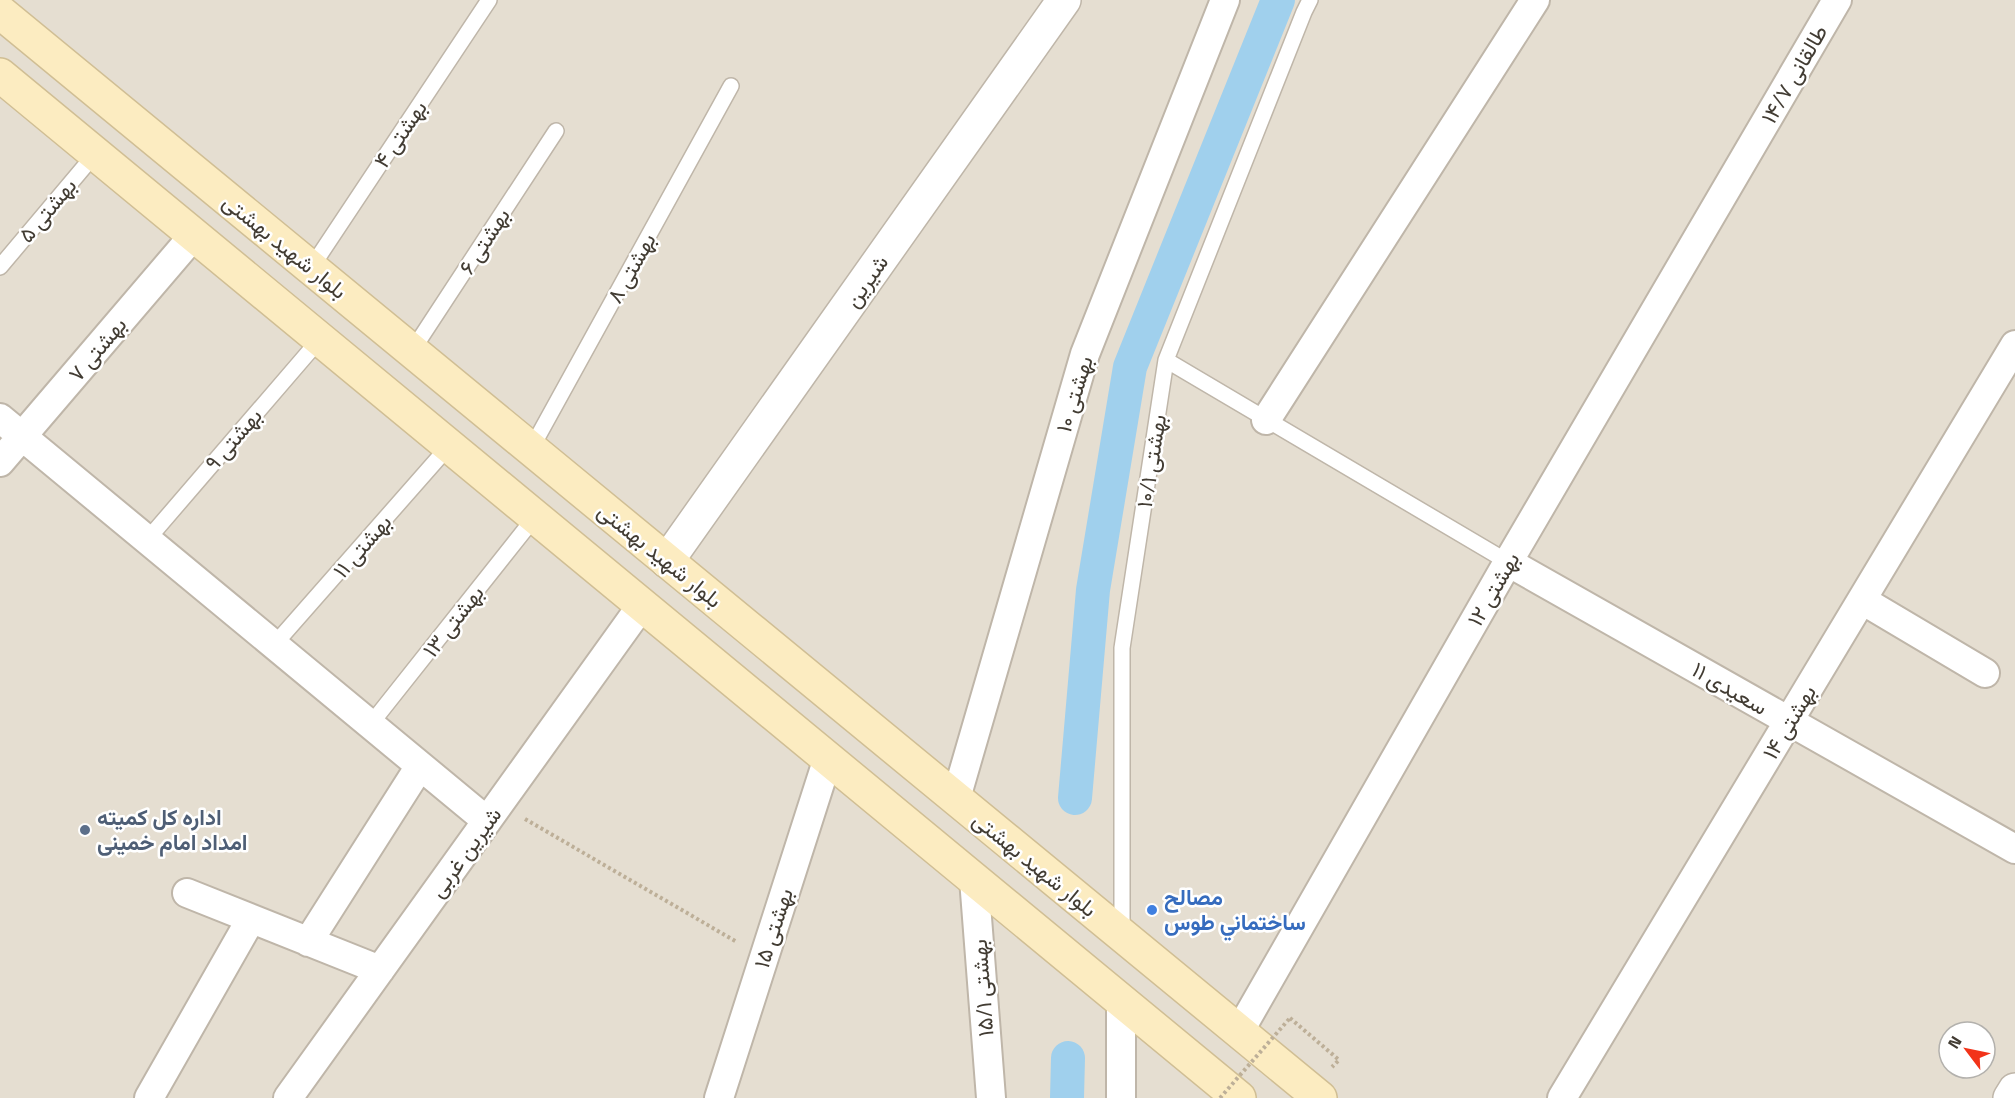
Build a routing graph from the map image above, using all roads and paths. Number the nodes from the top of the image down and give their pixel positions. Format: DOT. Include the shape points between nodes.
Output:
graph roads {
  1 [pos="489,0"];
  2 [pos="1064,0"];
  3 [pos="1226,0"];
  4 [pos="1535,0"];
  5 [pos="1837,0"];
  6 [pos="1307,6"];
  7 [pos="0,12"];
  8 [pos="0,75"];
  9 [pos="731,86"];
  10 [pos="556,131"];
  11 [pos="1751,148"];
  12 [pos="94,154"];
  13 [pos="194,235"];
  14 [pos="0,267"];
  15 [pos="311,268"];
  16 [pos="320,339"];
  17 [pos="2015,345"];
  18 [pos="412,351"];
  19 [pos="1166,360"];
  20 [pos="0,418"];
  21 [pos="1266,420"];
  22 [pos="22,436"];
  23 [pos="449,446"];
  24 [pos="531,449"];
  25 [pos="0,462"];
  26 [pos="535,517"];
  27 [pos="147,540"];
  28 [pos="667,561"];
  29 [pos="1508,562"];
  30 [pos="1862,600"];
  31 [pos="642,605"];
  32 [pos="274,645"];
  33 [pos="1985,673"];
  34 [pos="1789,721"];
  35 [pos="370,725"];
  36 [pos="828,758"];
  37 [pos="420,766"];
  38 [pos="956,798"];
  39 [pos="493,813"];
  40 [pos="2015,849"];
  41 [pos="974,879"];
  42 [pos="188,893"];
  43 [pos="251,919"];
  44 [pos="1122,935"];
  45 [pos="308,942"];
  46 [pos="763,957"];
  47 [pos="380,970"];
  48 [pos="1122,1001"];
  49 [pos="1239,1032"];
  50 [pos="1339,1060"];
  51 [pos="2015,1090"];
  52 [pos="149,1098"];
  53 [pos="288,1098"];
  54 [pos="719,1098"];
  55 [pos="991,1098"];
  56 [pos="1121,1098"];
  57 [pos="1220,1098"];
  58 [pos="1239,1098"];
  59 [pos="1320,1098"];
  60 [pos="1562,1098"];
  61 [pos="2010,1098"];
  1 -- 15 [label="lane, بهشتی ۴"];
  2 -- 28 [label="street, شیرین"];
  3 -- 38 [label="street, بهشتی ۱۰" via="1085,354"];
  4 -- 21 [label="street"];
  5 -- 11 [label="street, طالقانی ۱۴/۷"];
  6 -- 19 [label="lane, بهشتی ۱۰/۱"];
  7 -- 15 [label="main road, بلوار شهید بهشتی"];
  8 -- 12 [label="main road"];
  9 -- 24 [label="lane, بهشتی ۸"];
  10 -- 18 [label="lane, بهشتی ۶"];
  11 -- 29 [label="street, بهشتی ۱۲"];
  12 -- 13 [label="main road"];
  12 -- 14 [label="lane, بهشتی ۵"];
  13 -- 16 [label="main road"];
  13 -- 22 [label="street, بهشتی ۷"];
  15 -- 18 [label="main road, بلوار شهید بهشتی"];
  16 -- 23 [label="main road"];
  16 -- 27 [label="lane, بهشتی ۹"];
  17 -- 30 [label="street, بهشتی ۱۴"];
  18 -- 24 [label="main road, بلوار شهید بهشتی"];
  19 -- 21 [label="lane"];
  19 -- 44 [label="lane, بهشتی ۱۰/۱" via="1122,648"];
  20 -- 22 [label="street"];
  21 -- 29 [label="lane"];
  22 -- 25 [label="street, بهشتی ۷"];
  22 -- 27 [label="street"];
  23 -- 26 [label="main road"];
  23 -- 32 [label="lane, بهشتی ۱۱"];
  24 -- 28 [label="main road, بلوار شهید بهشتی"];
  26 -- 31 [label="main road"];
  26 -- 35 [label="lane, بهشتی ۱۳"];
  27 -- 32 [label="street"];
  28 -- 38 [label="main road, بلوار شهید بهشتی"];
  29 -- 34 [label="street, سعیدی ۱۱"];
  29 -- 49 [label="street, بهشتی ۱۲"];
  30 -- 33 [label="street"];
  30 -- 34 [label="street, بهشتی ۱۴"];
  31 -- 36 [label="main road"];
  31 -- 39 [label="street, شیرین غربی"];
  32 -- 35 [label="street"];
  34 -- 40 [label="street, سعیدی ۱۱"];
  34 -- 60 [label="street, بهشتی ۱۴"];
  35 -- 37 [label="street"];
  36 -- 41 [label="main road"];
  36 -- 46 [label="street, بهشتی ۱۵"];
  37 -- 39 [label="street"];
  37 -- 45 [label="street"];
  38 -- 44 [label="main road, بلوار شهید بهشتی"];
  39 -- 46 [label="path"];
  39 -- 47 [label="street, شیرین غربی"];
  41 -- 48 [label="main road"];
  41 -- 55 [label="street, بهشتی ۱۵/۱"];
  42 -- 43 [label="street"];
  43 -- 45 [label="street"];
  43 -- 52 [label="street"];
  44 -- 49 [label="main road, بلوار شهید بهشتی"];
  45 -- 47 [label="street"];
  46 -- 54 [label="street, بهشتی ۱۵"];
  47 -- 53 [label="street, شیرین غربی"];
  48 -- 56 [label="street"];
  48 -- 58 [label="main road"];
  49 -- 59 [label="main road, بلوار شهید بهشتی"];
  50 -- 57 [label="path, bridge" via="1290,1018"];
  51 -- 61 [label="street"];
}
